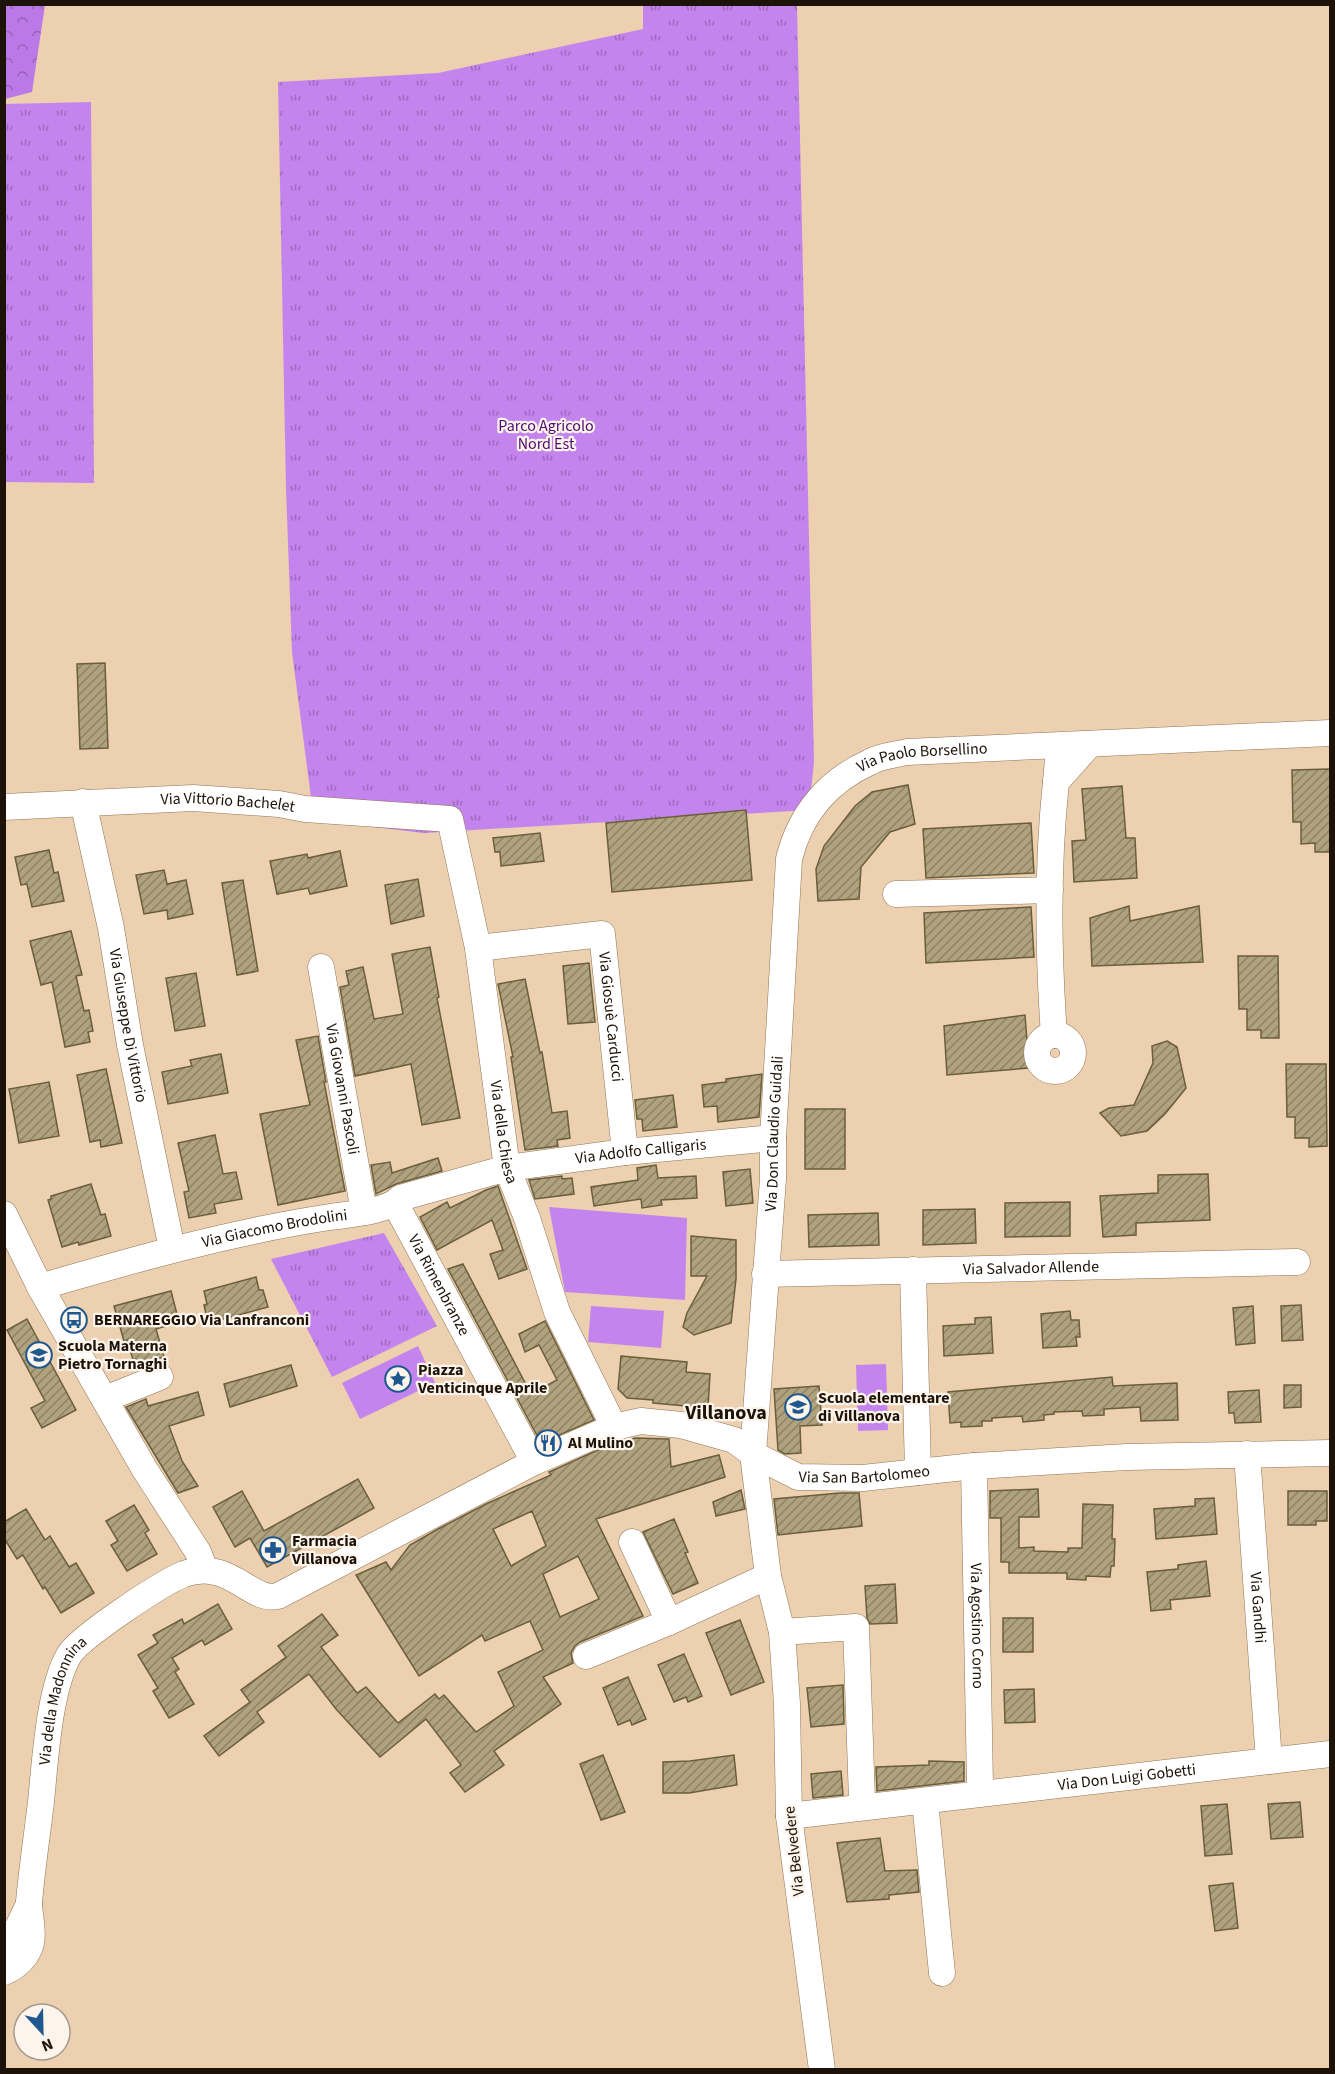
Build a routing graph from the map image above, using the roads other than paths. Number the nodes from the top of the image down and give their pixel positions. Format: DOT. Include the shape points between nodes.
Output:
graph roads {
  1 [pos="1330,733"];
  2 [pos="1090,744"];
  3 [pos="1059,746"];
  4 [pos="1056,782"];
  5 [pos="83,802"];
  6 [pos="4,807"];
  7 [pos="805,816"];
  8 [pos="450,819"];
  9 [pos="1050,890"];
  10 [pos="896,894"];
  11 [pos="478,948"];
  12 [pos="321,967"];
  13 [pos="1054,1035"];
  14 [pos="773,1138"];
  15 [pos="624,1152"];
  16 [pos="507,1168"];
  17 [pos="395,1203"];
  18 [pos="364,1212"];
  19 [pos="4,1215"];
  20 [pos="172,1249"];
  21 [pos="1297,1262"];
  22 [pos="913,1270"];
  23 [pos="765,1274"];
  24 [pos="40,1287"];
  25 [pos="160,1377"];
  26 [pos="105,1399"];
  27 [pos="614,1427"];
  28 [pos="1330,1453"];
  29 [pos="753,1454"];
  30 [pos="1247,1454"];
  31 [pos="534,1462"];
  32 [pos="975,1466"];
  33 [pos="918,1472"];
  34 [pos="632,1542"];
  35 [pos="205,1570"];
  36 [pos="768,1576"];
  37 [pos="669,1622"];
  38 [pos="782,1632"];
  39 [pos="585,1656"];
  40 [pos="1330,1754"];
  41 [pos="1269,1761"];
  42 [pos="980,1786"];
  43 [pos="862,1800"];
  44 [pos="925,1801"];
  45 [pos="789,1816"];
  46 [pos="29,1904"];
  47 [pos="4,1945"];
  48 [pos="4,1972"];
  49 [pos="942,1973"];
  50 [pos="822,2070"];
  1 -- 2 [label="street, Via Paolo Borsellino"];
  2 -- 3 [label="street, Via Paolo Borsellino"];
  2 -- 4 [label="street"];
  3 -- 4 [label="street"];
  3 -- 7 [label="street, Via Paolo Borsellino" via="907,752 872,760 841,778"];
  4 -- 9 [label="street"];
  5 -- 6 [label="street, Via Vittorio Bachelet"];
  5 -- 8 [label="street, Via Vittorio Bachelet" via="204,798"];
  5 -- 20 [label="street, Via Giuseppe Di Vittorio"];
  7 -- 14 [label="street, Via Don Claudio Guidali" via="789,859"];
  8 -- 11 [label="street, Via della Chiesa"];
  9 -- 10 [label="street"];
  9 -- 13 [label="street" via="1049,963"];
  11 -- 15 [label="street, Via Giosuè Carducci" via="602,934"];
  11 -- 16 [label="street, Via della Chiesa"];
  12 -- 18 [label="street, Via Giovanni Pascoli"];
  14 -- 15 [label="street, Via Adolfo Calligaris"];
  14 -- 23 [label="street, Via Don Claudio Guidali"];
  15 -- 16 [label="street, Via Adolfo Calligaris"];
  16 -- 17 [label="street, Via Giacomo Brodolini" via="400,1198"];
  16 -- 27 [label="street, Via della Chiesa" via="557,1312"];
  17 -- 18 [label="street, Via Giacomo Brodolini"];
  17 -- 31 [label="street, Via Rimenbranze"];
  18 -- 20 [label="street, Via Giacomo Brodolini" via="276,1225"];
  19 -- 24 [label="street"];
  20 -- 24 [label="street, Via Giacomo Brodolini"];
  21 -- 22 [label="street, Via Salvador Allende"];
  22 -- 23 [label="street, Via Salvador Allende"];
  22 -- 33 [label="street"];
  23 -- 29 [label="street, Via Don Claudio Guidali"];
  24 -- 26 [label="street"];
  25 -- 26 [label="street"];
  26 -- 35 [label="street" via="198,1552"];
  27 -- 29 [label="street, Via San Bartolomeo" via="641,1421 681,1425 734,1440"];
  27 -- 31 [label="street, Via San Bartolomeo"];
  28 -- 30 [label="street, Via San Bartolomeo"];
  29 -- 33 [label="street, Via San Bartolomeo" via="798,1478 862,1478"];
  29 -- 36 [label="street, Via Belvedere"];
  30 -- 32 [label="street, Via San Bartolomeo"];
  30 -- 41 [label="street, Via Gandhi"];
  31 -- 35 [label="street, Via San Bartolomeo" via="278,1596 265,1596 223,1574"];
  32 -- 33 [label="street, Via San Bartolomeo"];
  32 -- 42 [label="street, Via Agostino Corno"];
  34 -- 37 [label="street"];
  35 -- 46 [label="street, Via della Madonnina" via="184,1574 165,1584 89,1635 68,1657 54,1700"];
  36 -- 37 [label="street"];
  36 -- 38 [label="street, Via Belvedere"];
  37 -- 39 [label="street"];
  38 -- 43 [label="street" via="856,1627"];
  38 -- 45 [label="street, Via Belvedere"];
  40 -- 41 [label="street, Via Don Luigi Gobetti"];
  41 -- 44 [label="street, Via Don Luigi Gobetti"];
  44 -- 45 [label="street, Via Don Luigi Gobetti"];
  44 -- 49 [label="street"];
  45 -- 50 [label="street, Via Belvedere"];
  46 -- 47 [label="street, Via della Madonnina"];
  46 -- 48 [label="street, Via della Madonnina" via="29,1950 19,1963"];
}
